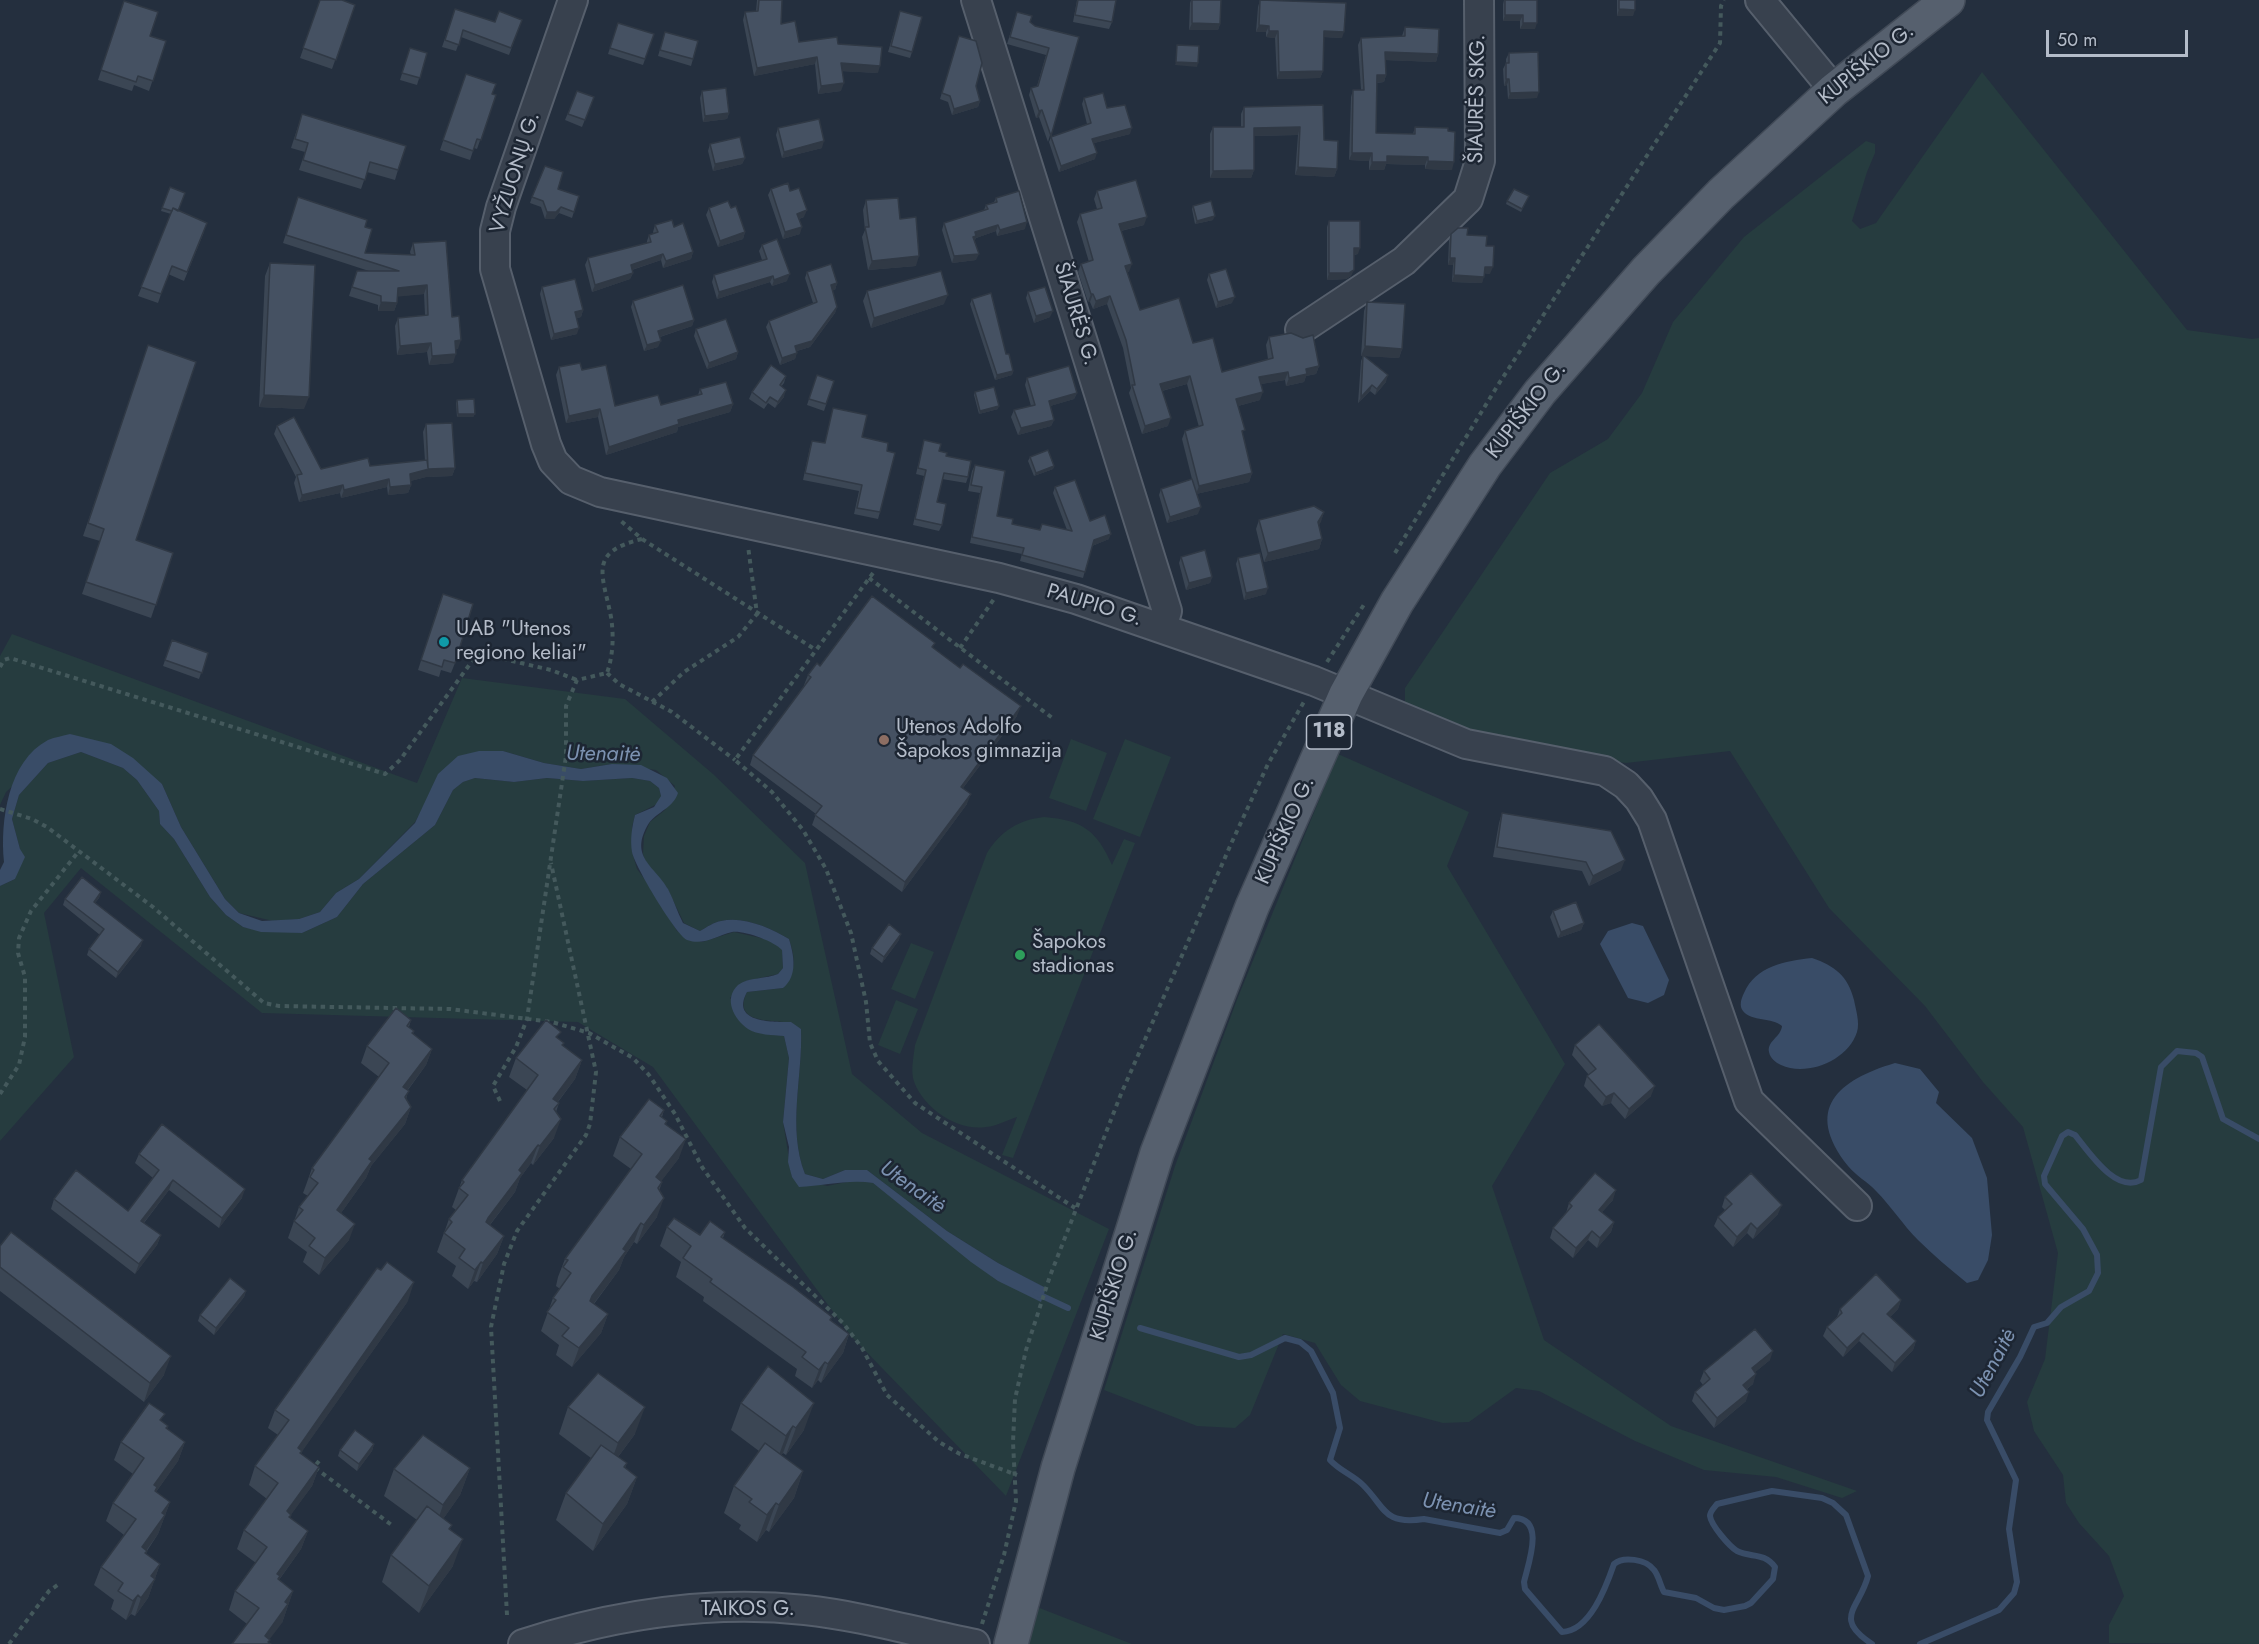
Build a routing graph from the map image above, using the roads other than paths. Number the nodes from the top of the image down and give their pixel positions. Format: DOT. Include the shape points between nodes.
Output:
graph roads {
  1 [pos="573,0"];
  2 [pos="976,0"];
  3 [pos="1479,0"];
  4 [pos="1760,0"];
  5 [pos="1948,0"];
  6 [pos="1834,90"];
  7 [pos="1300,330"];
  8 [pos="571,480"];
  9 [pos="1162,628"];
  10 [pos="1346,694"];
  11 [pos="1857,1206"];
  12 [pos="523,1644"];
  13 [pos="975,1644"];
  14 [pos="1011,1644"];
  1 -- 8 [label="street, VYŽUONŲ G." via="501,207 494,249 495,270 546,444 553,460"];
  2 -- 9 [label="street, ŠIAURĖS G." via="1167,611"];
  3 -- 7 [label="street, ŠIAURĖS SKG." via="1480,161 1468,200 1404,261"];
  4 -- 6 [label="street"];
  5 -- 6 [label="main road, KUPIŠKIO G. / 118"];
  6 -- 10 [label="main road, KUPIŠKIO G. / 118" via="1714,201 1646,271 1540,392 1440,533"];
  8 -- 9 [label="street, PAUPIO G." via="600,492 999,578"];
  9 -- 10 [label="street, PAUPIO G."];
  10 -- 11 [label="street, PAUPIO G." via="1466,744 1605,771 1626,785 1652,820 1749,1101"];
  10 -- 14 [label="main road, KUPIŠKIO G. / 118" via="1252,907 1157,1153 1058,1468"];
  12 -- 13 [label="street, TAIKOS G." via="657,1611 730,1609 804,1610"];
}
